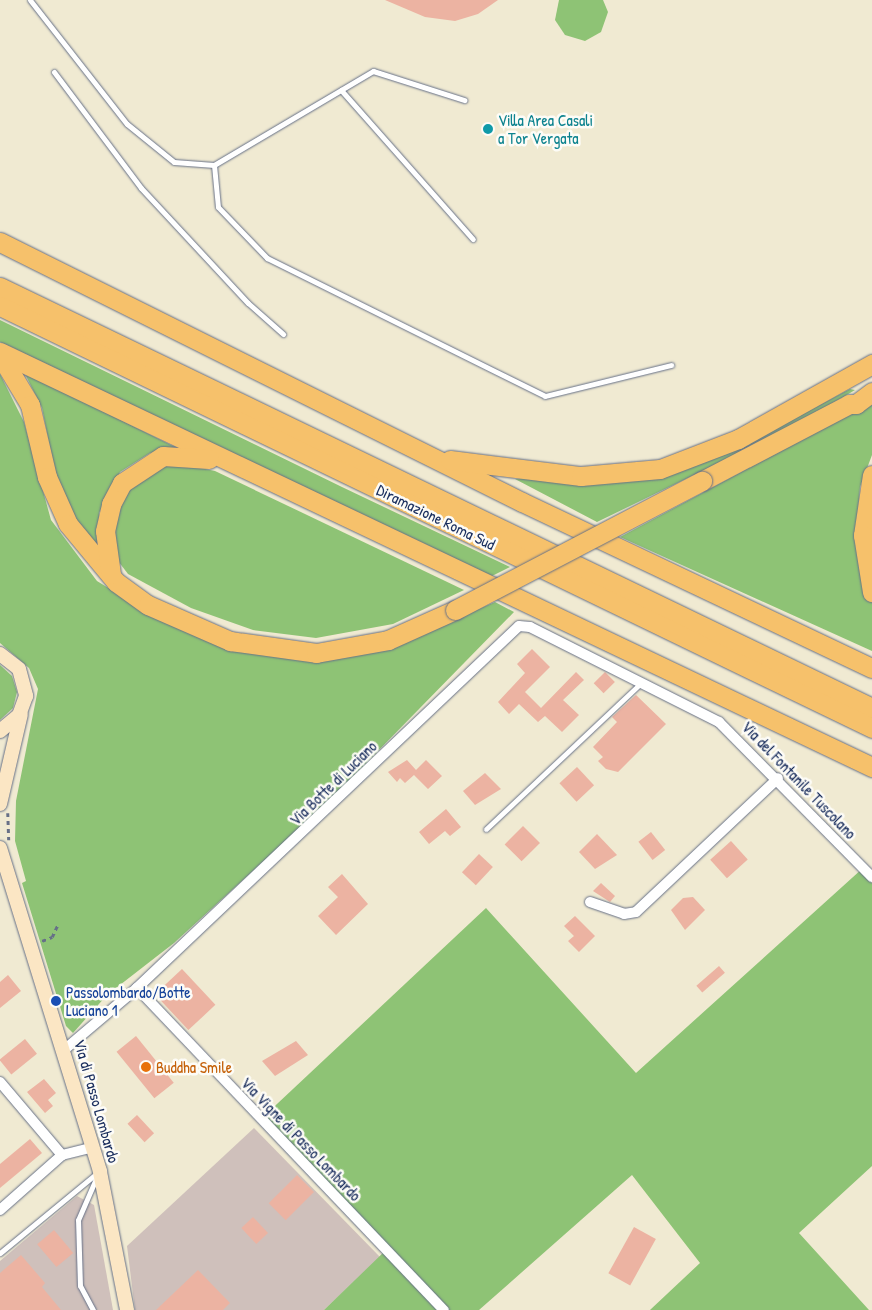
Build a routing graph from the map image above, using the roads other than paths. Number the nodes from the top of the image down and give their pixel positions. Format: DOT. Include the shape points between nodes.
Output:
graph roads {
  1 [pos="30,0"];
  2 [pos="54,72"];
  3 [pos="341,90"];
  4 [pos="464,100"];
  5 [pos="214,165"];
  6 [pos="473,239"];
  7 [pos="0,242"];
  8 [pos="0,287"];
  9 [pos="0,306"];
  10 [pos="283,334"];
  11 [pos="0,354"];
  12 [pos="872,364"];
  13 [pos="671,365"];
  14 [pos="872,380"];
  15 [pos="872,392"];
  16 [pos="848,404"];
  17 [pos="434,458"];
  18 [pos="246,470"];
  19 [pos="872,475"];
  20 [pos="111,576"];
  21 [pos="872,592"];
  22 [pos="0,654"];
  23 [pos="872,668"];
  24 [pos="642,681"];
  25 [pos="872,708"];
  26 [pos="22,710"];
  27 [pos="725,726"];
  28 [pos="872,728"];
  29 [pos="0,730"];
  30 [pos="872,767"];
  31 [pos="0,776"];
  32 [pos="778,778"];
  33 [pos="0,794"];
  34 [pos="0,804"];
  35 [pos="486,829"];
  36 [pos="0,848"];
  37 [pos="872,877"];
  38 [pos="590,902"];
  39 [pos="138,988"];
  40 [pos="64,1050"];
  41 [pos="0,1082"];
  42 [pos="93,1147"];
  43 [pos="62,1155"];
  44 [pos="100,1172"];
  45 [pos="0,1210"];
  46 [pos="0,1253"];
  47 [pos="93,1310"];
  48 [pos="127,1310"];
  49 [pos="444,1310"];
  1 -- 5 [label="lane" via="127,124 174,162"];
  2 -- 10 [label="lane" via="141,188 242,296"];
  3 -- 4 [label="lane" via="373,71"];
  3 -- 5 [label="lane"];
  3 -- 6 [label="lane"];
  5 -- 13 [label="lane" via="218,207 266,258 545,396"];
  7 -- 17 [label="highway"];
  8 -- 25 [label="highway, Diramazione Roma Sud"];
  9 -- 28 [label="highway, Diramazione Roma Sud"];
  11 -- 18 [label="highway"];
  11 -- 20 [label="highway" via="30,405 58,504 78,539"];
  12 -- 17 [label="highway" via="738,439 660,469 581,476"];
  14 -- 16 [label="highway"];
  15 -- 16 [label="highway" via="856,404"];
  16 -- 20 [label="highway, bridge" via="455,610 369,645 327,652 279,651 194,628 136,598"];
  17 -- 23 [label="highway"];
  18 -- 20 [label="highway" via="174,454 158,457 131,474 114,496 106,524 105,557"];
  18 -- 30 [label="highway"];
  19 -- 21 [label="highway" via="863,536"];
  22 -- 26 [label="street" via="22,676 26,696"];
  24 -- 27 [label="street, Via Botte di Luciano"];
  24 -- 35 [label="lane"];
  24 -- 39 [label="street, Via Botte di Luciano" via="530,626 515,628"];
  26 -- 29 [label="street"];
  26 -- 34 [label="street"];
  27 -- 32 [label="street, Via del Fontanile Tuscolano"];
  31 -- 33 [label="street"];
  32 -- 37 [label="street, Via del Fontanile Tuscolano"];
  32 -- 38 [label="street" via="636,912 624,914"];
  36 -- 40 [label="street, Via di Passo Lombardo"];
  39 -- 40 [label="street, Via Botte di Luciano"];
  39 -- 49 [label="street, Via Vigne di Passo Lombardo"];
  40 -- 42 [label="street, Via di Passo Lombardo"];
  41 -- 43 [label="street"];
  42 -- 43 [label="street"];
  42 -- 44 [label="street, Via di Passo Lombardo"];
  43 -- 45 [label="street"];
  44 -- 46 [label="lane"];
  44 -- 47 [label="lane" via="78,1220 80,1286"];
  44 -- 48 [label="street, Via di Passo Lombardo"];
}
